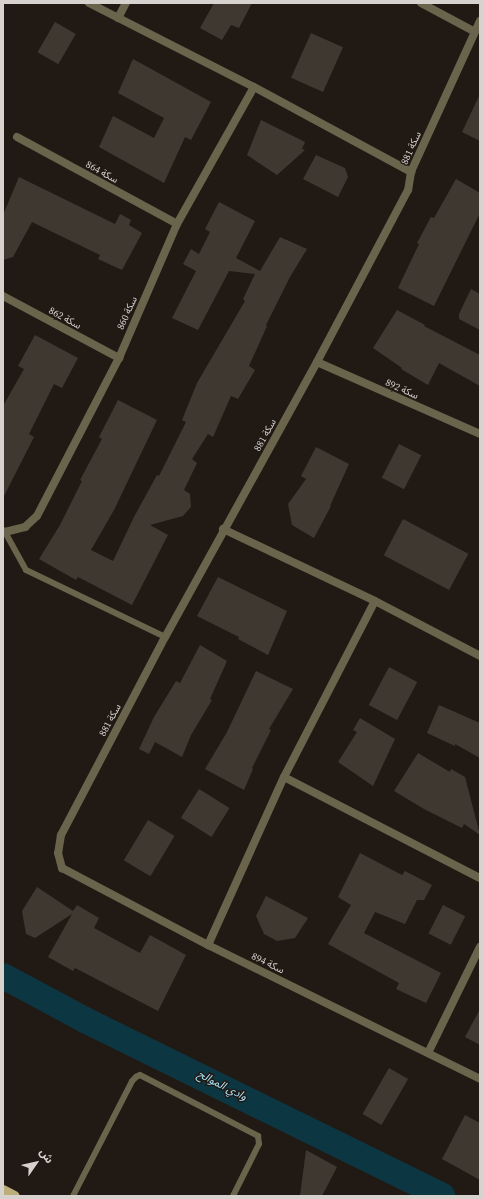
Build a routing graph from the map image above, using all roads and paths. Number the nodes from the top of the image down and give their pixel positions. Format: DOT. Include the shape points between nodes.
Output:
graph roads {
  1 [pos="89,3"];
  2 [pos="126,3"];
  3 [pos="421,3"];
  4 [pos="118,18"];
  5 [pos="480,22"];
  6 [pos="475,32"];
  7 [pos="254,87"];
  8 [pos="17,137"];
  9 [pos="411,172"];
  10 [pos="177,224"];
  11 [pos="3,296"];
  12 [pos="118,358"];
  13 [pos="317,362"];
  14 [pos="480,434"];
  15 [pos="223,529"];
  16 [pos="4,532"];
  17 [pos="375,601"];
  18 [pos="164,637"];
  19 [pos="480,656"];
  20 [pos="284,777"];
  21 [pos="58,854"];
  22 [pos="480,878"];
  23 [pos="208,945"];
  24 [pos="480,947"];
  25 [pos="428,1053"];
  26 [pos="480,1079"];
  27 [pos="3,1190"];
  28 [pos="15,1196"];
  29 [pos="72,1196"];
  30 [pos="233,1196"];
  1 -- 4 [label="street"];
  2 -- 4 [label="street"];
  3 -- 6 [label="street"];
  4 -- 7 [label="street"];
  5 -- 6 [label="street, سكة 881"];
  6 -- 9 [label="street, سكة 881"];
  7 -- 9 [label="street"];
  7 -- 10 [label="street, سكة 860"];
  8 -- 10 [label="street, سكة 864"];
  9 -- 13 [label="street, سكة 881" via="408,190"];
  10 -- 12 [label="street, سكة 860"];
  11 -- 12 [label="street, سكة 862"];
  12 -- 16 [label="street, سكة 860" via="37,516 25,527"];
  13 -- 14 [label="street, سكة 892"];
  13 -- 15 [label="street, سكة 881"];
  15 -- 17 [label="street"];
  15 -- 18 [label="street, سكة 881"];
  16 -- 18 [label="lane, سكة 860" via="26,570"];
  17 -- 19 [label="street"];
  17 -- 20 [label="street"];
  18 -- 21 [label="street, سكة 881" via="61,835"];
  20 -- 22 [label="street"];
  20 -- 23 [label="street"];
  21 -- 23 [label="street, سكة 894" via="62,868"];
  23 -- 25 [label="street, سكة 894"];
  24 -- 25 [label="street"];
  25 -- 26 [label="street, سكة 894"];
  27 -- 28 [label="main road"];
  29 -- 30 [label="lane" via="132,1081 140,1075 258,1136 259,1144"];
}
